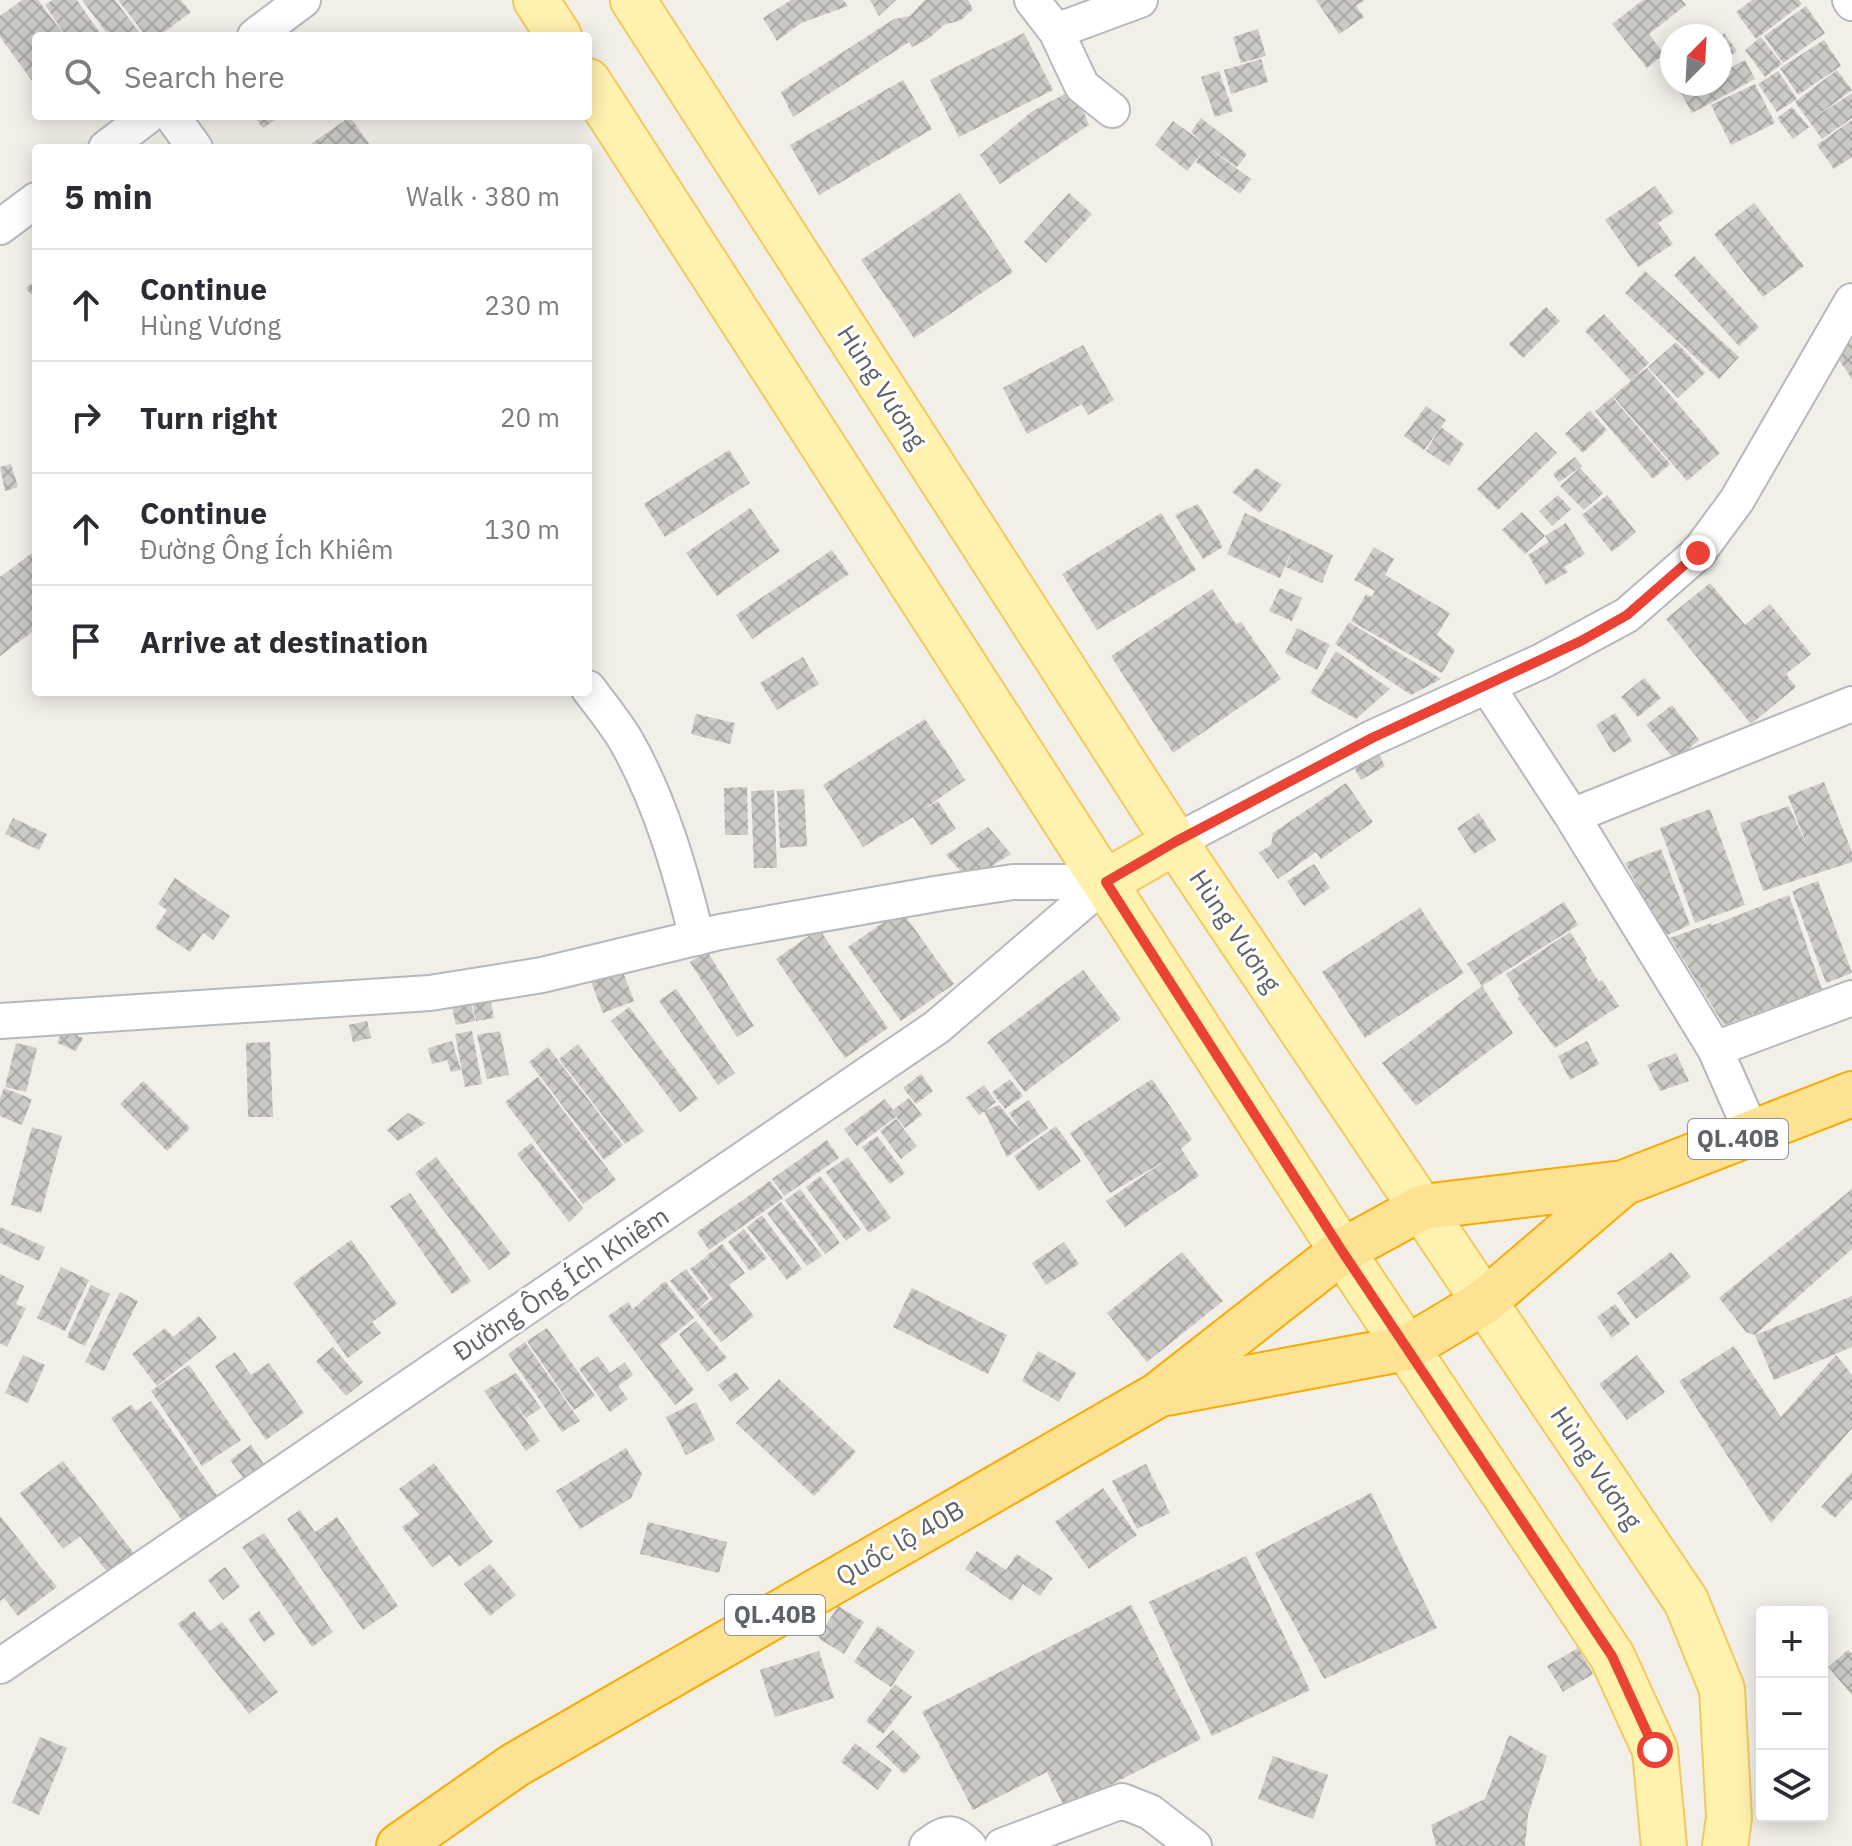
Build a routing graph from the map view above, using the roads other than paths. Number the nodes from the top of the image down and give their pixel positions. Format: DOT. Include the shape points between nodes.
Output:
graph roads {
  1 [pos="303,0"];
  2 [pos="536,0"];
  3 [pos="633,0"];
  4 [pos="1032,0"];
  5 [pos="1140,0"];
  6 [pos="1056,31"];
  7 [pos="260,32"];
  8 [pos="556,32"];
  9 [pos="592,87"];
  10 [pos="1112,110"];
  11 [pos="143,120"];
  12 [pos="175,120"];
  13 [pos="111,144"];
  14 [pos="192,144"];
  15 [pos="32,203"];
  16 [pos="0,227"];
  17 [pos="1852,301"];
  18 [pos="1487,686"];
  19 [pos="592,694"];
  20 [pos="1852,704"];
  21 [pos="1572,816"];
  22 [pos="1175,842"];
  23 [pos="1106,882"];
  24 [pos="697,938"];
  25 [pos="1852,998"];
  26 [pos="0,1021"];
  27 [pos="1715,1049"];
  28 [pos="1852,1094"];
  29 [pos="1752,1133"];
  30 [pos="1623,1183"];
  31 [pos="1423,1207"];
  32 [pos="1342,1251"];
  33 [pos="1484,1302"];
  34 [pos="1407,1348"];
  35 [pos="1158,1395"];
  36 [pos="0,1666"];
  37 [pos="399,1846"];
  38 [pos="927,1846"];
  39 [pos="969,1846"];
  40 [pos="1002,1846"];
  41 [pos="1194,1846"];
  42 [pos="1664,1846"];
  43 [pos="1725,1846"];
  1 -- 7 [label="street"];
  2 -- 8 [label="main road"];
  3 -- 22 [label="main road, Hùng Vương"];
  4 -- 6 [label="street"];
  5 -- 6 [label="street"];
  6 -- 10 [label="street" via="1082,86"];
  9 -- 23 [label="main road"];
  11 -- 13 [label="street"];
  12 -- 14 [label="street"];
  15 -- 16 [label="street"];
  17 -- 18 [label="street" via="1737,500 1698,553 1627,615"];
  18 -- 21 [label="street"];
  18 -- 22 [label="street" via="1372,738"];
  19 -- 24 [label="street" via="624,738 655,802 680,867"];
  20 -- 21 [label="street"];
  21 -- 27 [label="street"];
  22 -- 23 [label="main road"];
  22 -- 31 [label="main road, Hùng Vương"];
  23 -- 24 [label="street" via="1013,882"];
  23 -- 32 [label="main road"];
  23 -- 36 [label="street, Đường Ông Ích Khiêm" via="937,1027"];
  24 -- 26 [label="street" via="542,975 430,993"];
  25 -- 27 [label="street"];
  27 -- 29 [label="street"];
  28 -- 29 [label="highway, QL.40B"];
  29 -- 30 [label="highway, QL.40B"];
  30 -- 31 [label="highway"];
  30 -- 33 [label="highway"];
  31 -- 32 [label="highway"];
  31 -- 33 [label="main road, Hùng Vương"];
  32 -- 34 [label="main road"];
  32 -- 35 [label="highway"];
  33 -- 34 [label="highway"];
  33 -- 43 [label="main road, Hùng Vương" via="1686,1601 1722,1689 1729,1818"];
  34 -- 35 [label="highway"];
  34 -- 42 [label="main road" via="1612,1656 1655,1750"];
  35 -- 37 [label="highway, Quốc lộ 40B / QL.40B" via="515,1765"];
  38 -- 39 [label="street" via="950,1834"];
  40 -- 41 [label="street" via="1122,1801 1150,1812"];
}
